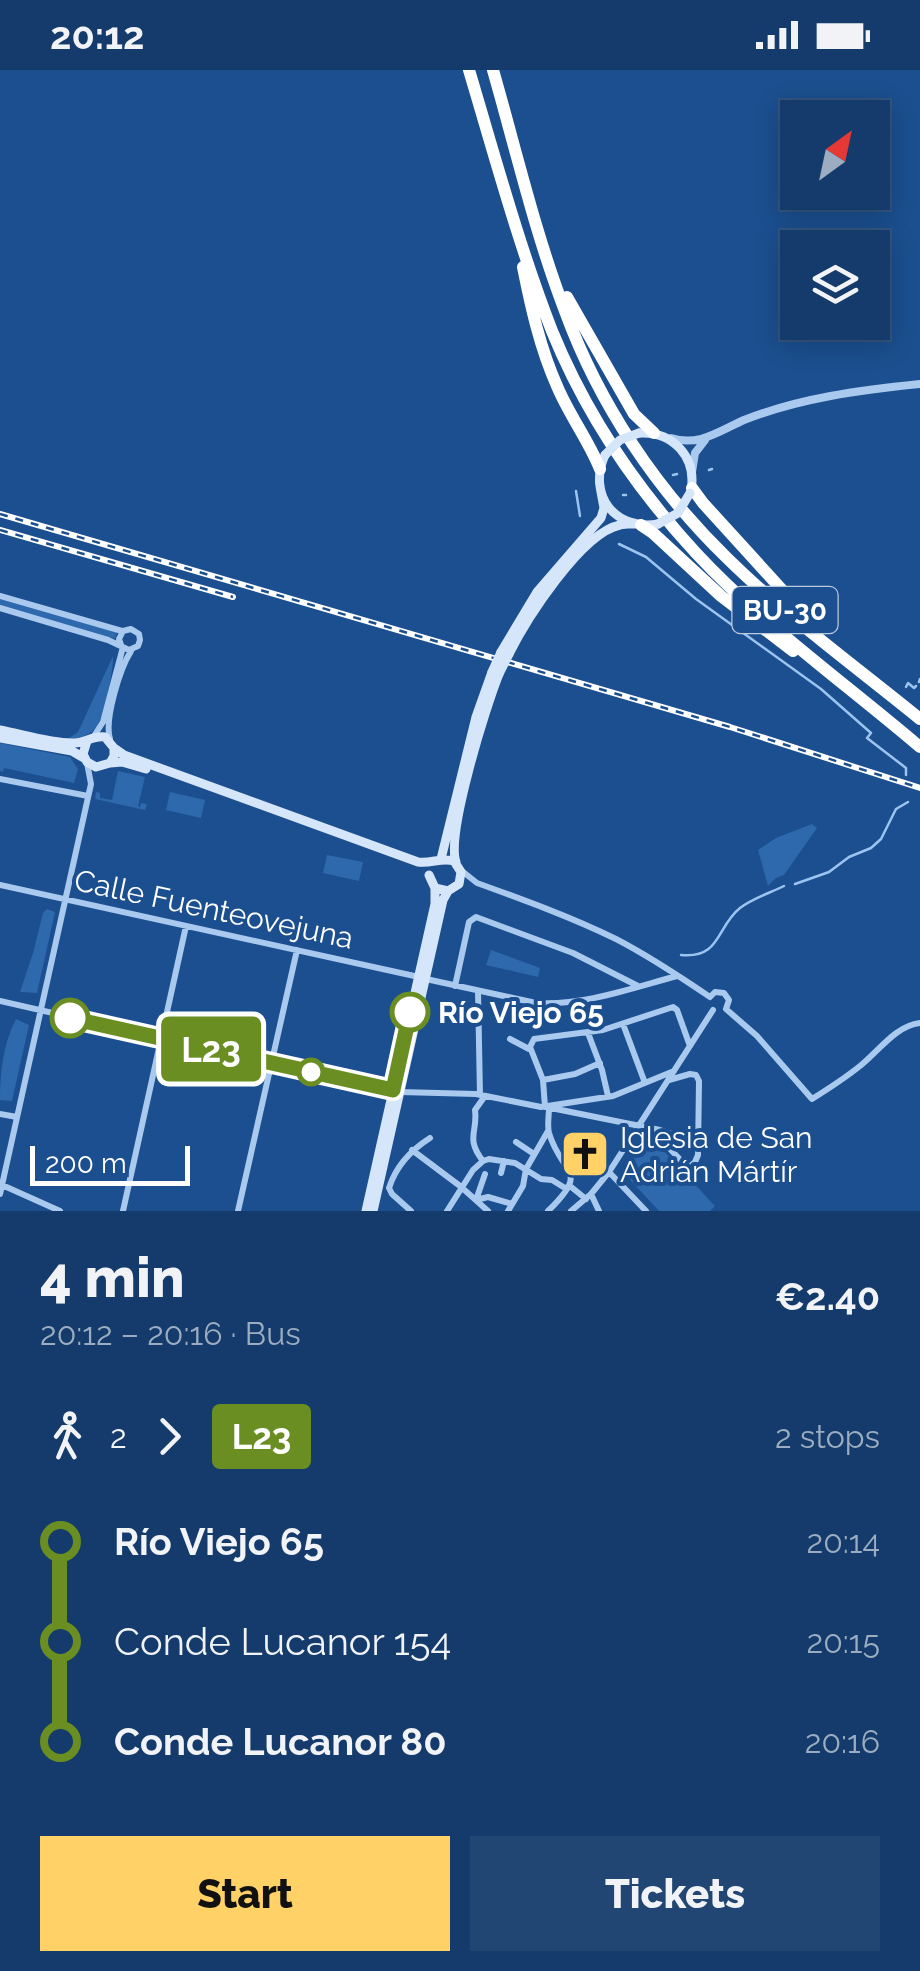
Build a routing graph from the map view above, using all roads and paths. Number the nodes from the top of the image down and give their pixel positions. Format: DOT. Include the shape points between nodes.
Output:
graph roads {
  1 [pos="468,70"];
  2 [pos="493,70"];
  3 [pos="508,120"];
  4 [pos="506,192"];
  5 [pos="920,384"];
  6 [pos="652,433"];
  7 [pos="709,437"];
  8 [pos="603,462"];
  9 [pos="692,472"];
  10 [pos="691,491"];
  11 [pos="601,492"];
  12 [pos="638,525"];
  13 [pos="0,596"];
  14 [pos="0,608"];
  15 [pos="124,631"];
  16 [pos="122,646"];
  17 [pos="132,649"];
  18 [pos="505,653"];
  19 [pos="495,673"];
  20 [pos="917,717"];
  21 [pos="0,730"];
  22 [pos="0,738"];
  23 [pos="90,738"];
  24 [pos="111,740"];
  25 [pos="920,747"];
  26 [pos="85,760"];
  27 [pos="106,765"];
  28 [pos="0,779"];
  29 [pos="91,784"];
  30 [pos="88,796"];
  31 [pos="439,861"];
  32 [pos="459,867"];
  33 [pos="429,875"];
  34 [pos="477,883"];
  35 [pos="459,884"];
  36 [pos="0,886"];
  37 [pos="436,888"];
  38 [pos="448,891"];
  39 [pos="66,899"];
  40 [pos="186,926"];
  41 [pos="296,950"];
  42 [pos="663,966"];
  43 [pos="678,976"];
  44 [pos="422,978"];
  45 [pos="660,980"];
  46 [pos="455,986"];
  47 [pos="640,986"];
  48 [pos="478,991"];
  49 [pos="710,996"];
  50 [pos="0,1002"];
  51 [pos="726,1008"];
  52 [pos="713,1010"];
  53 [pos="40,1011"];
  54 [pos="920,1023"];
  55 [pos="623,1024"];
  56 [pos="588,1033"];
  57 [pos="162,1038"];
  58 [pos="510,1039"];
  59 [pos="530,1046"];
  60 [pos="690,1046"];
  61 [pos="271,1063"];
  62 [pos="600,1063"];
  63 [pos="674,1070"];
  64 [pos="543,1080"];
  65 [pos="668,1081"];
  66 [pos="646,1084"];
  67 [pos="397,1091"];
  68 [pos="482,1095"];
  69 [pos="608,1096"];
  70 [pos="547,1107"];
  71 [pos="0,1114"];
  72 [pos="17,1118"];
  73 [pos="640,1125"];
  74 [pos="652,1129"];
  75 [pos="548,1130"];
  76 [pos="430,1138"];
  77 [pos="698,1143"];
  78 [pos="412,1150"];
  79 [pos="534,1154"];
  80 [pos="483,1161"];
  81 [pos="508,1161"];
  82 [pos="526,1170"];
  83 [pos="609,1172"];
  84 [pos="501,1173"];
  85 [pos="484,1174"];
  86 [pos="380,1179"];
  87 [pos="392,1179"];
  88 [pos="570,1186"];
  89 [pos="463,1188"];
  90 [pos="1,1189"];
  91 [pos="392,1194"];
  92 [pos="588,1196"];
  93 [pos="476,1200"];
  94 [pos="371,1207"];
  95 [pos="510,1208"];
  96 [pos="60,1211"];
  97 [pos="123,1211"];
  98 [pos="238,1211"];
  99 [pos="412,1211"];
  100 [pos="446,1211"];
  101 [pos="488,1211"];
  102 [pos="548,1211"];
  103 [pos="571,1211"];
  104 [pos="599,1211"];
  105 [pos="646,1211"];
  1 -- 4 [label="highway, BU-30"];
  2 -- 3 [label="highway, BU-30"];
  3 -- 6 [label="highway" via="568,298 634,414"];
  3 -- 20 [label="highway, BU-30" via="565,313 646,464 755,585"];
  4 -- 8 [label="highway" via="544,354 568,411"];
  4 -- 25 [label="highway, BU-30" via="553,334 608,439 652,502 744,600"];
  5 -- 7 [label="street" via="790,405"];
  6 -- 7 [label="street" via="686,442"];
  6 -- 8 [label="main road, bridge" via="620,440"];
  6 -- 9 [label="main road" via="680,447"];
  7 -- 9 [label="street" via="695,453"];
  8 -- 11 [label="main road"];
  9 -- 10 [label="main road"];
  10 -- 12 [label="main road, bridge" via="678,513"];
  10 -- 20 [label="highway" via="803,614"];
  11 -- 12 [label="main road" via="616,515"];
  11 -- 18 [label="main road" via="602,518 537,592"];
  12 -- 18 [label="main road" via="610,529 575,558"];
  12 -- 25 [label="highway"];
  13 -- 15 [label="street"];
  14 -- 16 [label="street"];
  15 -- 16 [label="street"];
  15 -- 17 [label="street" via="138,634 140,643"];
  16 -- 17 [label="street"];
  16 -- 23 [label="street" via="103,722"];
  17 -- 24 [label="street" via="108,722"];
  18 -- 19 [label="main road, bridge"];
  19 -- 31 [label="main road" via="476,717"];
  19 -- 32 [label="main road" via="457,826 453,854"];
  21 -- 23 [label="main road" via="69,743"];
  22 -- 26 [label="main road" via="72,751"];
  23 -- 24 [label="main road"];
  23 -- 26 [label="main road" via="82,749"];
  24 -- 27 [label="main road" via="114,756"];
  24 -- 31 [label="main road" via="124,755 418,862"];
  26 -- 27 [label="main road"];
  26 -- 29 [label="street"];
  27 -- 29 [label="street"];
  27 -- 33 [label="main road" via="122,762 164,774"];
  28 -- 30 [label="street"];
  29 -- 30 [label="street"];
  30 -- 39 [label="street"];
  31 -- 32 [label="main road"];
  31 -- 33 [label="main road"];
  32 -- 34 [label="street"];
  32 -- 35 [label="main road"];
  33 -- 37 [label="main road"];
  34 -- 35 [label="street"];
  34 -- 42 [label="street" via="590,927"];
  35 -- 38 [label="main road"];
  36 -- 39 [label="street, Calle Fuenteovejuna"];
  37 -- 38 [label="main road"];
  37 -- 44 [label="main road"];
  38 -- 44 [label="main road"];
  39 -- 40 [label="street, Calle Fuenteovejuna"];
  39 -- 53 [label="street"];
  40 -- 41 [label="street, Calle Fuenteovejuna"];
  40 -- 57 [label="street"];
  41 -- 44 [label="street, Calle Fuenteovejuna"];
  41 -- 61 [label="street"];
  42 -- 43 [label="street"];
  42 -- 45 [label="street"];
  43 -- 45 [label="street, Calle Fuenteovejuna"];
  43 -- 49 [label="street"];
  44 -- 46 [label="street, Calle Fuenteovejuna"];
  44 -- 67 [label="main road"];
  45 -- 47 [label="street, Calle Fuenteovejuna"];
  46 -- 47 [label="street" via="476,917"];
  46 -- 48 [label="street, Calle Fuenteovejuna"];
  47 -- 48 [label="street, Calle Fuenteovejuna" via="550,1004"];
  48 -- 68 [label="street"];
  49 -- 51 [label="street" via="724,993"];
  49 -- 52 [label="street"];
  50 -- 53 [label="street"];
  51 -- 52 [label="street"];
  51 -- 54 [label="street" via="812,1099 899,1030"];
  52 -- 60 [label="street"];
  53 -- 57 [label="street"];
  53 -- 72 [label="street"];
  55 -- 56 [label="street"];
  55 -- 60 [label="street" via="674,1007"];
  55 -- 66 [label="street"];
  56 -- 59 [label="street" via="544,1036"];
  56 -- 62 [label="street"];
  57 -- 61 [label="street"];
  57 -- 97 [label="street"];
  58 -- 59 [label="street"];
  59 -- 64 [label="street"];
  60 -- 63 [label="street"];
  61 -- 67 [label="street"];
  61 -- 98 [label="street"];
  62 -- 64 [label="street"];
  62 -- 69 [label="street"];
  63 -- 65 [label="street"];
  63 -- 66 [label="street"];
  64 -- 70 [label="street"];
  65 -- 73 [label="street"];
  65 -- 77 [label="street" via="694,1074 698,1081"];
  66 -- 69 [label="street"];
  67 -- 68 [label="street"];
  67 -- 86 [label="main road"];
  67 -- 94 [label="main road"];
  68 -- 70 [label="street"];
  68 -- 80 [label="street" via="472,1132"];
  69 -- 70 [label="street"];
  70 -- 73 [label="street"];
  70 -- 75 [label="street"];
  71 -- 72 [label="street"];
  72 -- 90 [label="street"];
  73 -- 74 [label="street"];
  73 -- 83 [label="street"];
  74 -- 77 [label="street"];
  74 -- 77 [label="street" via="690,1169"];
  75 -- 79 [label="street"];
  75 -- 88 [label="street"];
  76 -- 78 [label="street"];
  78 -- 87 [label="street"];
  78 -- 89 [label="street"];
  79 -- 81 [label="street" via="518,1144"];
  79 -- 82 [label="street"];
  80 -- 81 [label="street"];
  80 -- 89 [label="street"];
  81 -- 82 [label="street"];
  81 -- 84 [label="street"];
  82 -- 88 [label="street"];
  82 -- 95 [label="street"];
  83 -- 92 [label="street"];
  83 -- 105 [label="street"];
  85 -- 93 [label="street"];
  86 -- 87 [label="street"];
  86 -- 94 [label="main road"];
  87 -- 91 [label="street"];
  88 -- 92 [label="street"];
  88 -- 102 [label="street"];
  89 -- 93 [label="street"];
  89 -- 100 [label="street"];
  90 -- 96 [label="street"];
  91 -- 94 [label="street"];
  91 -- 99 [label="street"];
  92 -- 103 [label="street"];
  92 -- 104 [label="street"];
  93 -- 95 [label="street" via="488,1197"];
  93 -- 101 [label="street"];
}
